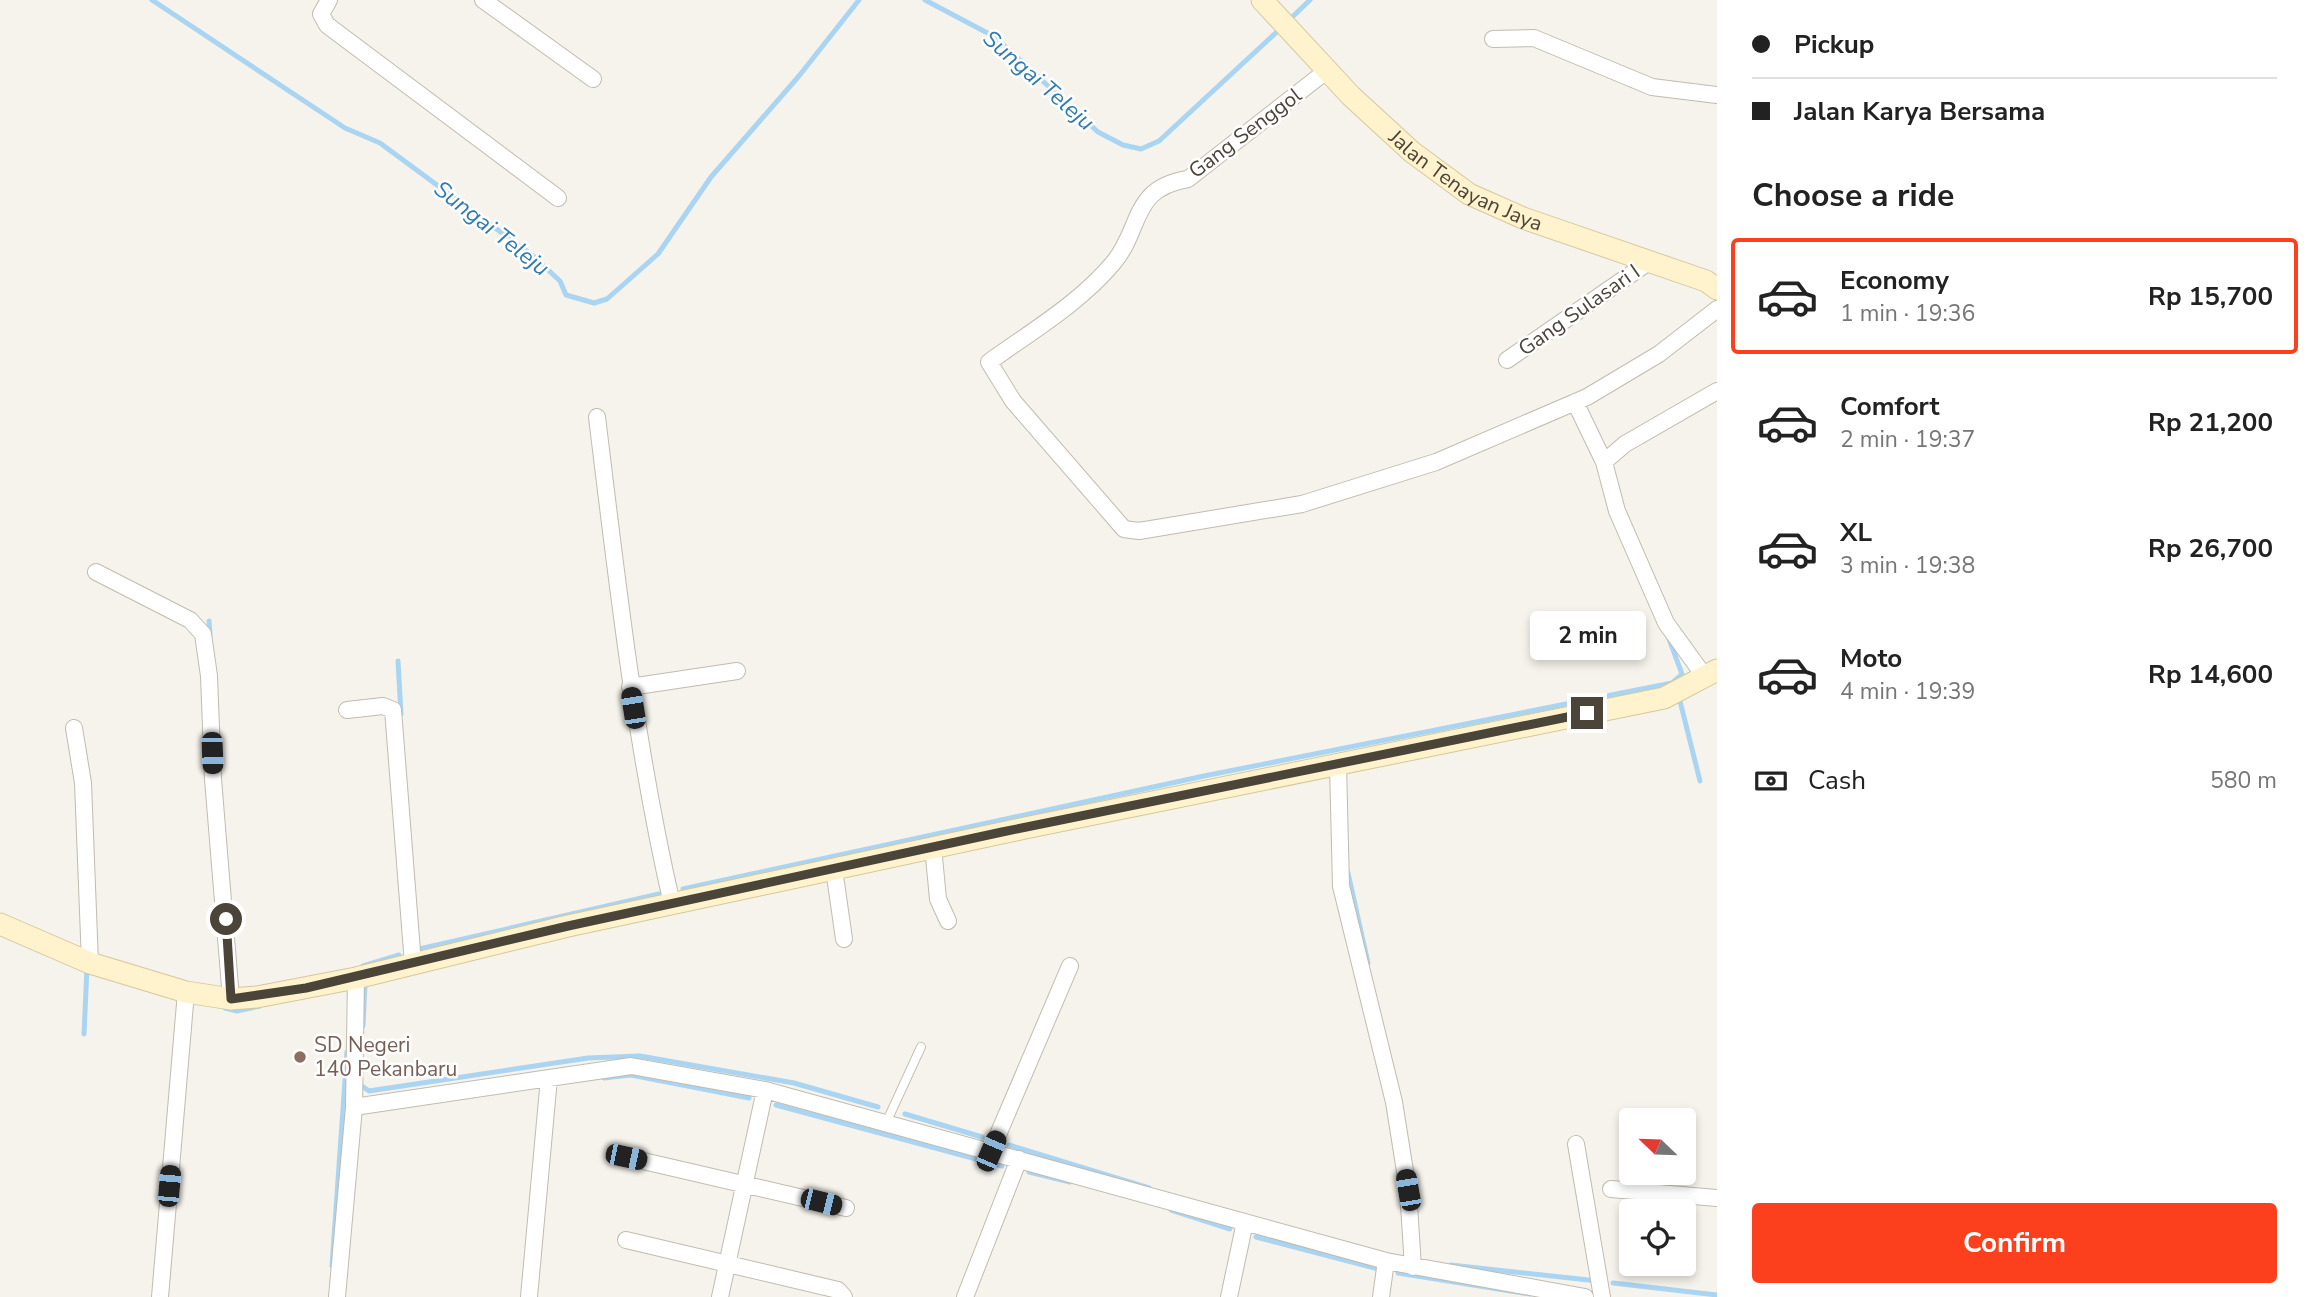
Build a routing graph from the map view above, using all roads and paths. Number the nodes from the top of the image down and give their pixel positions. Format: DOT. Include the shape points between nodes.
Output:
graph roads {
  1 [pos="330,0"];
  2 [pos="483,0"];
  3 [pos="1262,0"];
  4 [pos="1493,39"];
  5 [pos="1322,68"];
  6 [pos="593,79"];
  7 [pos="1717,95"];
  8 [pos="558,198"];
  9 [pos="1650,261"];
  10 [pos="1717,289"];
  11 [pos="1717,309"];
  12 [pos="1507,360"];
  13 [pos="1717,391"];
  14 [pos="1575,402"];
  15 [pos="597,417"];
  16 [pos="1604,462"];
  17 [pos="96,572"];
  18 [pos="737,671"];
  19 [pos="1711,674"];
  20 [pos="630,687"];
  21 [pos="347,710"];
  22 [pos="74,728"];
  23 [pos="1338,765"];
  24 [pos="933,848"];
  25 [pos="834,869"];
  26 [pos="672,904"];
  27 [pos="948,921"];
  28 [pos="0,924"];
  29 [pos="844,939"];
  30 [pos="90,963"];
  31 [pos="413,964"];
  32 [pos="1070,966"];
  33 [pos="356,978"];
  34 [pos="186,992"];
  35 [pos="231,999"];
  36 [pos="921,1047"];
  37 [pos="549,1078"];
  38 [pos="765,1090"];
  39 [pos="354,1107"];
  40 [pos="886,1123"];
  41 [pos="1576,1143"];
  42 [pos="991,1151"];
  43 [pos="626,1157"];
  44 [pos="1019,1159"];
  45 [pos="745,1183"];
  46 [pos="1611,1189"];
  47 [pos="1717,1198"];
  48 [pos="846,1208"];
  49 [pos="1245,1222"];
  50 [pos="626,1240"];
  51 [pos="1386,1261"];
  52 [pos="728,1262"];
  53 [pos="1413,1267"];
  54 [pos="1546,1294"];
  55 [pos="160,1297"];
  56 [pos="337,1297"];
  57 [pos="529,1297"];
  58 [pos="720,1297"];
  59 [pos="844,1297"];
  60 [pos="965,1297"];
  61 [pos="1229,1297"];
  62 [pos="1381,1297"];
  63 [pos="1586,1297"];
  64 [pos="1602,1297"];
  1 -- 8 [label="street" via="321,14 327,25"];
  2 -- 6 [label="street"];
  3 -- 5 [label="street, Jalan Tenayan Jaya"];
  4 -- 7 [label="street" via="1535,38 1652,87"];
  5 -- 9 [label="street, Jalan Tenayan Jaya" via="1412,152 1469,194 1523,218"];
  5 -- 14 [label="street, Gang Senggol" via="1188,179 1165,183 1139,212 1116,260 1078,298 989,362 1013,401 1112,519 1124,529 1139,531 1302,504 1436,462"];
  9 -- 10 [label="street, Jalan Tenayan Jaya"];
  9 -- 12 [label="street, Gang Sulasari I"];
  11 -- 14 [label="street" via="1659,354"];
  13 -- 16 [label="street" via="1625,444"];
  14 -- 16 [label="street"];
  15 -- 20 [label="street"];
  16 -- 19 [label="street" via="1617,511 1666,623"];
  17 -- 35 [label="street" via="190,620 202,634"];
  18 -- 20 [label="street"];
  19 -- 23 [label="street" via="1664,698"];
  20 -- 26 [label="street"];
  21 -- 31 [label="street" via="383,706 393,710"];
  22 -- 30 [label="street" via="83,783"];
  23 -- 24 [label="street"];
  23 -- 53 [label="street" via="1341,886 1394,1102 1408,1190"];
  24 -- 25 [label="street"];
  24 -- 27 [label="street" via="938,899"];
  25 -- 26 [label="street"];
  25 -- 29 [label="street"];
  26 -- 31 [label="street"];
  28 -- 30 [label="street"];
  30 -- 34 [label="street"];
  31 -- 33 [label="street"];
  32 -- 42 [label="street"];
  33 -- 35 [label="street"];
  33 -- 39 [label="street"];
  34 -- 35 [label="street"];
  34 -- 55 [label="street"];
  36 -- 40 [label="lane"];
  37 -- 38 [label="street" via="631,1066"];
  37 -- 39 [label="street"];
  37 -- 57 [label="street"];
  38 -- 40 [label="street"];
  38 -- 45 [label="street"];
  39 -- 56 [label="street"];
  40 -- 42 [label="street"];
  41 -- 64 [label="street"];
  42 -- 44 [label="street"];
  43 -- 45 [label="street"];
  44 -- 49 [label="street"];
  44 -- 60 [label="street"];
  45 -- 48 [label="street"];
  45 -- 52 [label="street"];
  46 -- 47 [label="street"];
  49 -- 51 [label="street"];
  49 -- 61 [label="street"];
  50 -- 52 [label="street"];
  51 -- 53 [label="street"];
  51 -- 62 [label="street"];
  52 -- 58 [label="street"];
  52 -- 59 [label="street" via="838,1290"];
  53 -- 54 [label="street"];
  54 -- 63 [label="street"];
}
